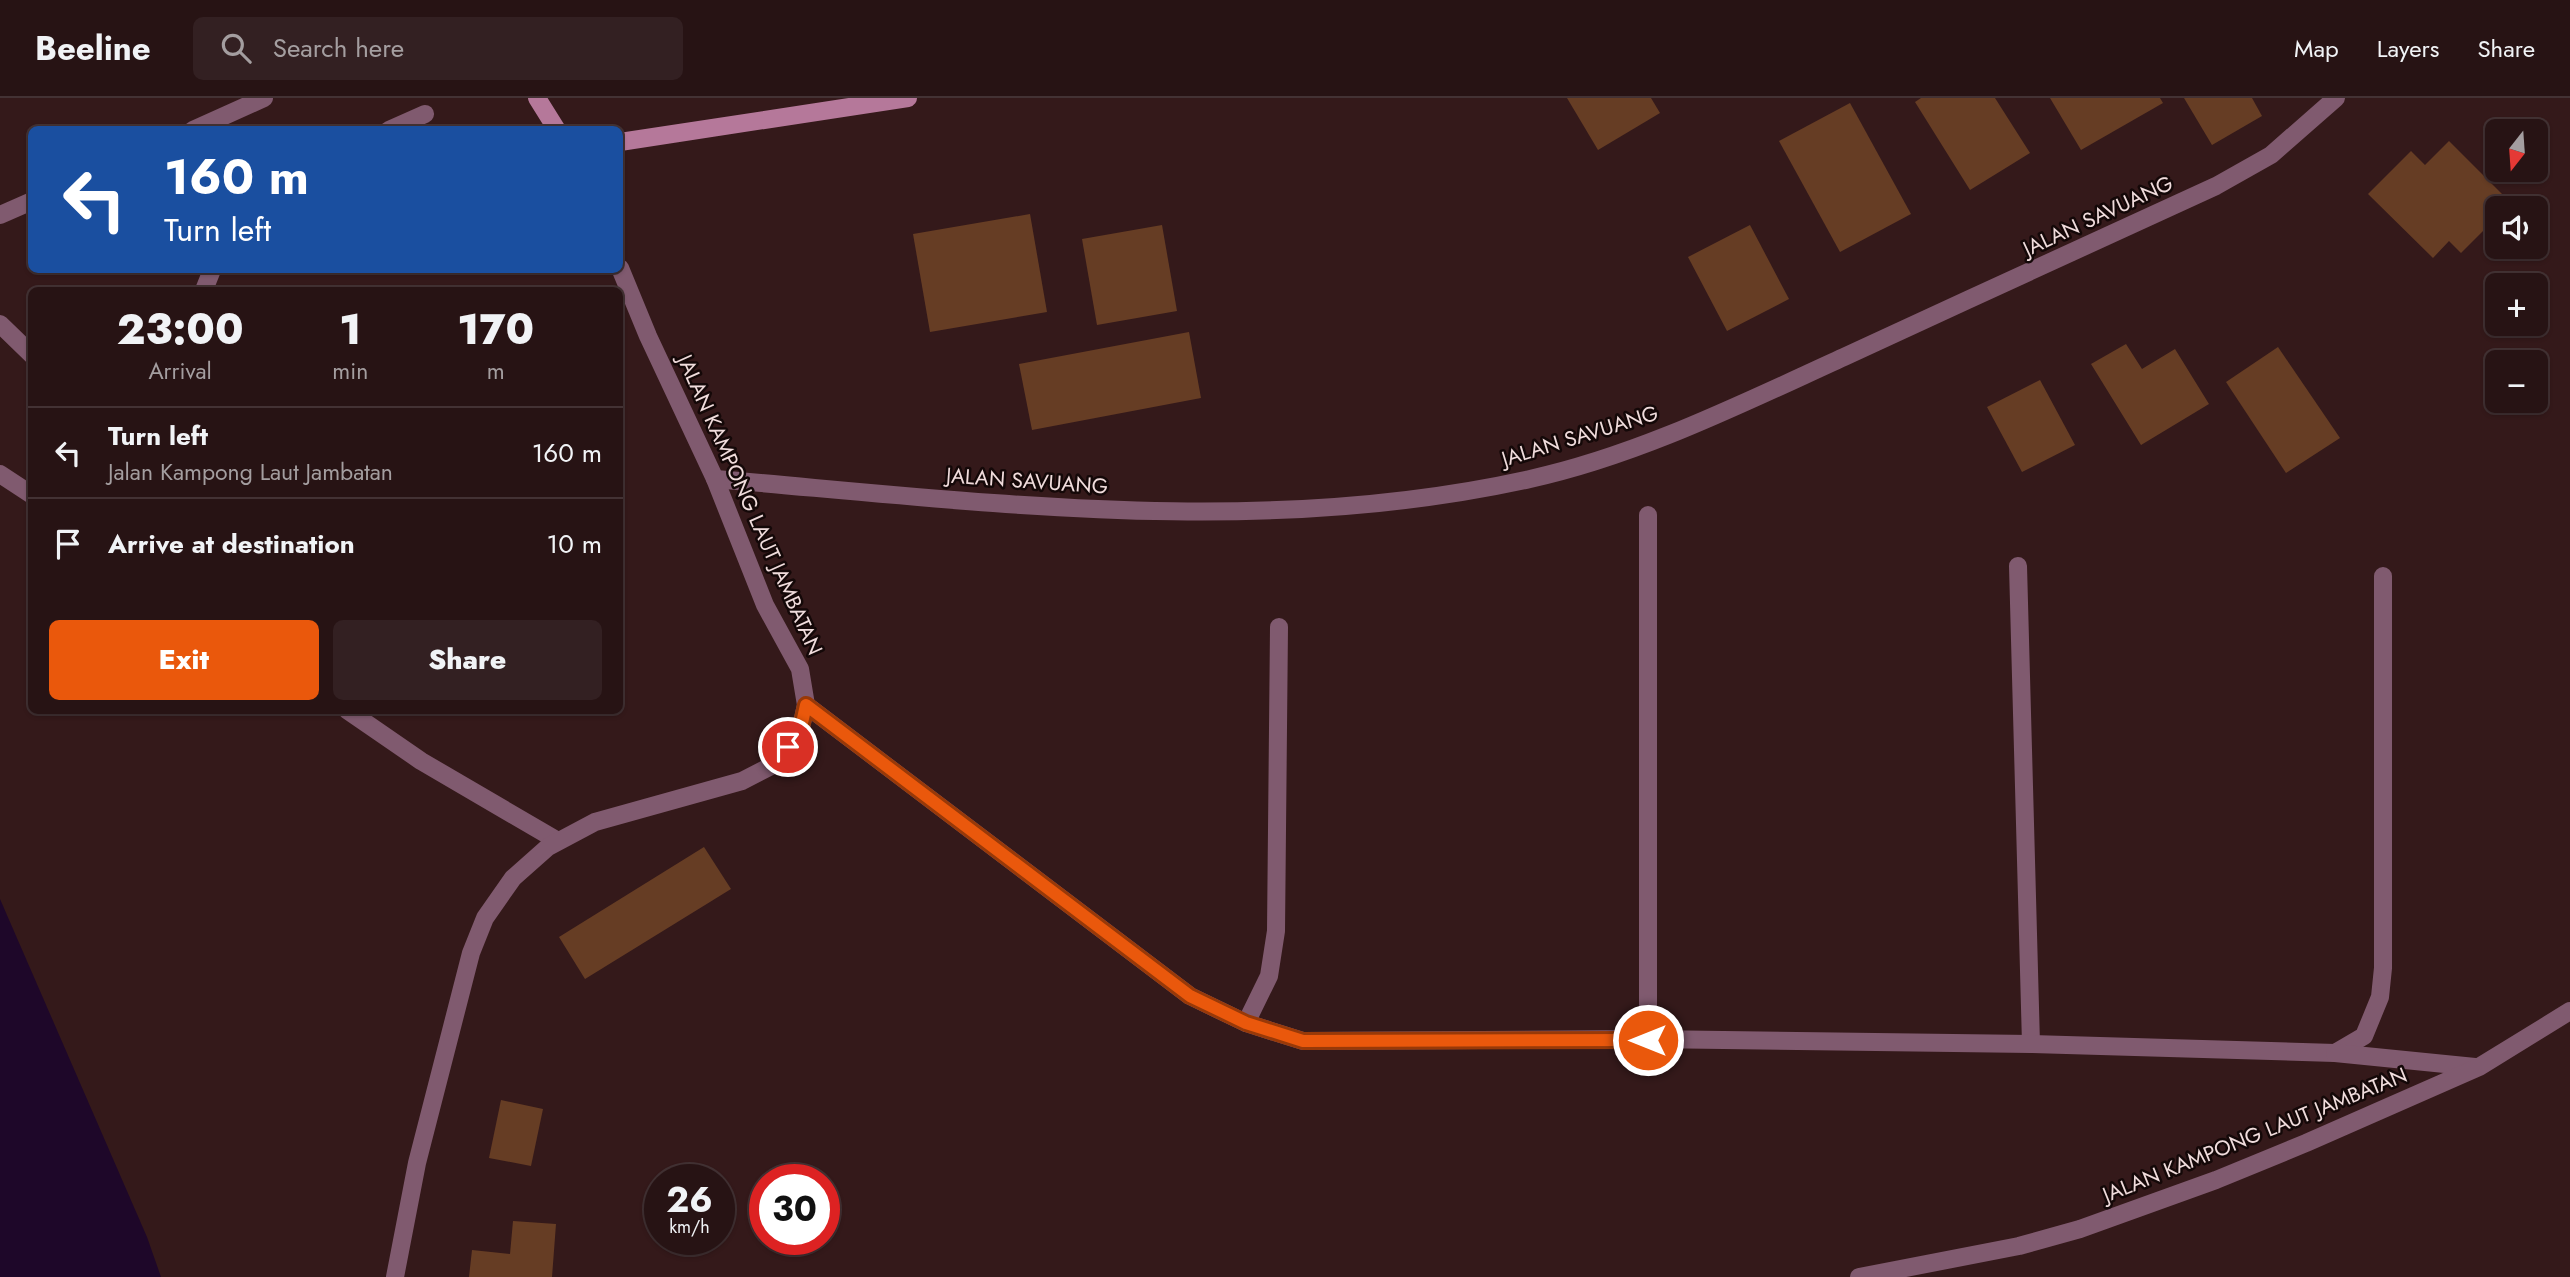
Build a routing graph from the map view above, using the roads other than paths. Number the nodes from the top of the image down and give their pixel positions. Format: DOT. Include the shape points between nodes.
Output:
graph roads {
  1 [pos="264,98"];
  2 [pos="537,98"];
  3 [pos="908,98"];
  4 [pos="2336,98"];
  5 [pos="425,114"];
  6 [pos="202,126"];
  7 [pos="398,126"];
  8 [pos="554,126"];
  9 [pos="623,142"];
  10 [pos="28,203"];
  11 [pos="0,215"];
  12 [pos="622,273"];
  13 [pos="0,324"];
  14 [pos="28,351"];
  15 [pos="0,474"];
  16 [pos="715,479"];
  17 [pos="28,492"];
  18 [pos="1648,514"];
  19 [pos="2018,566"];
  20 [pos="2383,576"];
  21 [pos="1279,627"];
  22 [pos="806,705"];
  23 [pos="353,714"];
  24 [pos="558,841"];
  25 [pos="2570,1012"];
  26 [pos="1246,1023"];
  27 [pos="1648,1040"];
  28 [pos="2031,1044"];
  29 [pos="2335,1054"];
  30 [pos="2479,1067"];
  31 [pos="395,1277"];
  32 [pos="1858,1277"];
  1 -- 6 [label="street"];
  2 -- 8 [label="main road"];
  3 -- 9 [label="main road"];
  4 -- 16 [label="street, JALAN SAVUANG" via="2272,155 2217,186 1729,410 1625,451 1532,479 1373,503 1191,512 1086,510"];
  5 -- 7 [label="street"];
  10 -- 11 [label="street"];
  12 -- 16 [label="street, JALAN KAMPONG LAUT JAMBATAN"];
  13 -- 14 [label="street"];
  15 -- 17 [label="street"];
  16 -- 22 [label="street, JALAN KAMPONG LAUT JAMBATAN" via="765,606 800,669"];
  18 -- 27 [label="street"];
  19 -- 28 [label="street"];
  20 -- 29 [label="street" via="2381,997 2364,1036"];
  21 -- 26 [label="street" via="1276,931 1269,976"];
  22 -- 24 [label="street, JALAN KAMPONG LAUT JAMBATAN" via="800,732 777,763 741,780 595,822"];
  22 -- 26 [label="street" via="1190,996"];
  23 -- 24 [label="street" via="421,761"];
  24 -- 31 [label="street, JALAN KAMPONG LAUT JAMBATAN" via="513,878 485,918 471,953 417,1163"];
  25 -- 30 [label="street, JALAN KAMPONG LAUT JAMBATAN"];
  26 -- 27 [label="street" via="1303,1041"];
  27 -- 28 [label="street"];
  28 -- 29 [label="street"];
  29 -- 30 [label="street"];
  30 -- 32 [label="street, JALAN KAMPONG LAUT JAMBATAN" via="2216,1180 2080,1229 1947,1262"];
}
